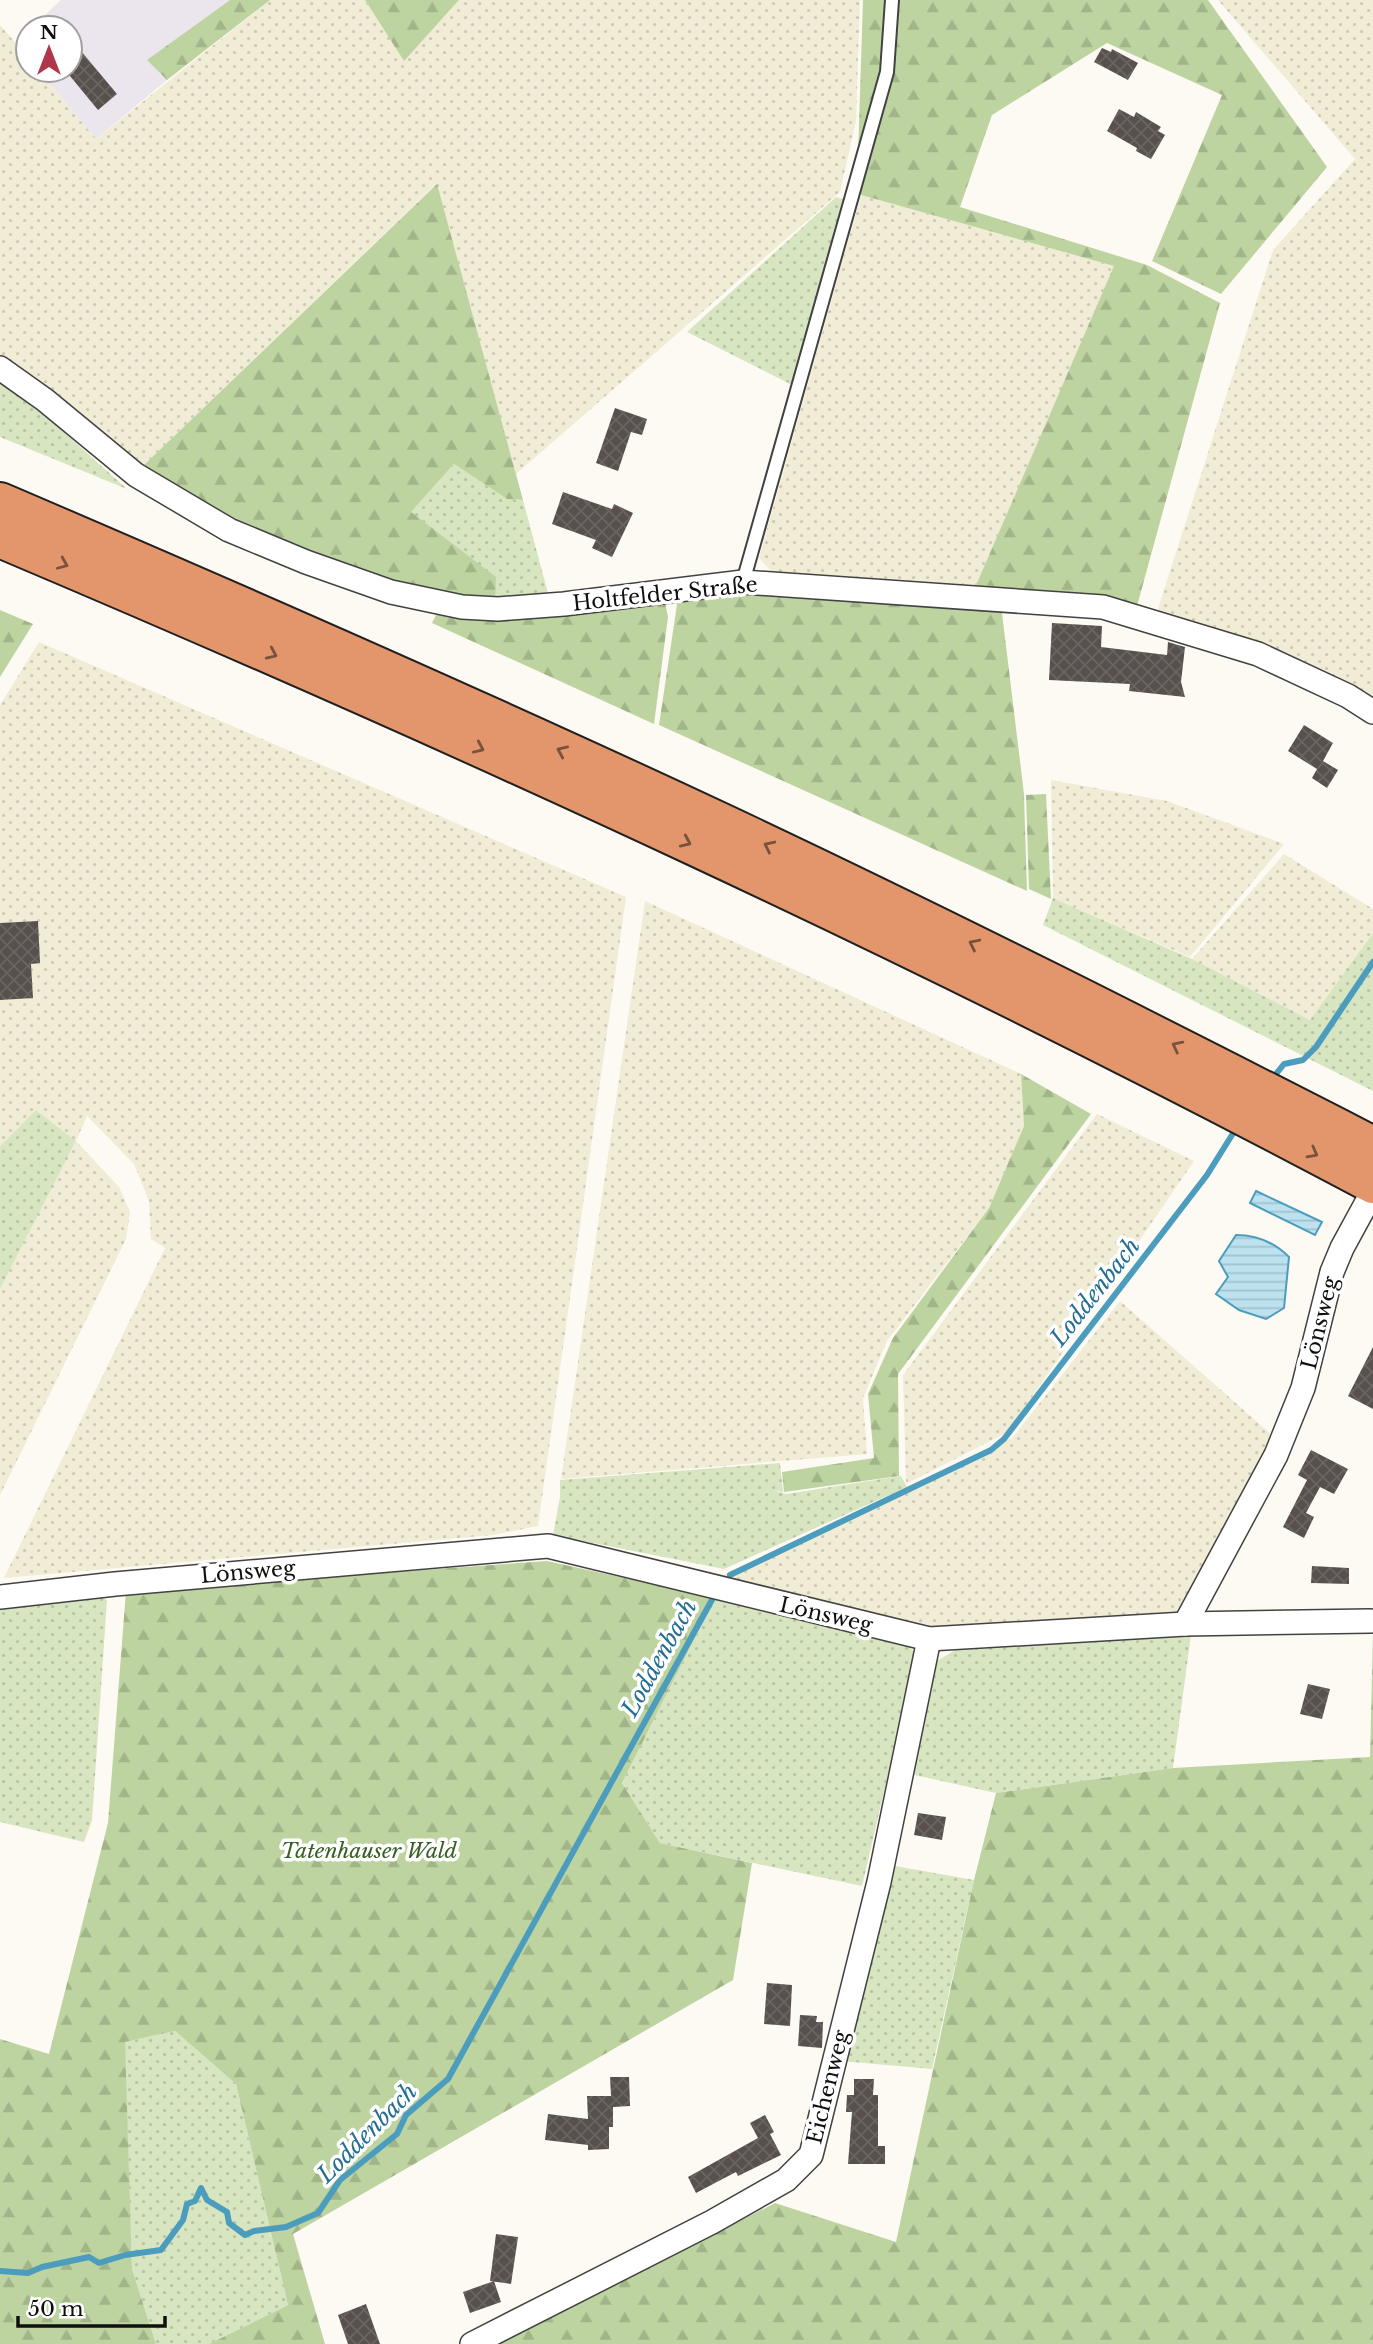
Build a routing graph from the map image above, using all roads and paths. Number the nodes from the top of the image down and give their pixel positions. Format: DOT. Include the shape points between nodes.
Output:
graph roads {
  1 [pos="892,0"];
  2 [pos="0,368"];
  3 [pos="0,502"];
  4 [pos="0,538"];
  5 [pos="743,582"];
  6 [pos="1373,712"];
  7 [pos="1229,1090"];
  8 [pos="1370,1174"];
  9 [pos="0,1597"];
  10 [pos="1370,1621"];
  11 [pos="1185,1624"];
  12 [pos="929,1639"];
  13 [pos="472,2344"];
  1 -- 5 [label="lane" via="887,72"];
  2 -- 5 [label="street, Holtfelder Straße" via="136,475 229,530 391,592 462,607 498,609"];
  7 -- 3 [label="highway, one-way" via="979,947 723,824 245,607"];
  4 -- 7 [label="highway, one-way" via="225,633 708,852 962,974"];
  5 -- 6 [label="street, Holtfelder Straße" via="1103,607 1258,654"];
  7 -- 8 [label="highway"];
  8 -- 11 [label="street, Lönsweg" via="1332,1272 1303,1388 1276,1455"];
  9 -- 12 [label="street, Lönsweg" via="548,1546"];
  10 -- 11 [label="street"];
  11 -- 12 [label="street, Lönsweg"];
  12 -- 13 [label="street, Eichenweg" via="878,1882 811,2155 786,2180 712,2222"];
}
